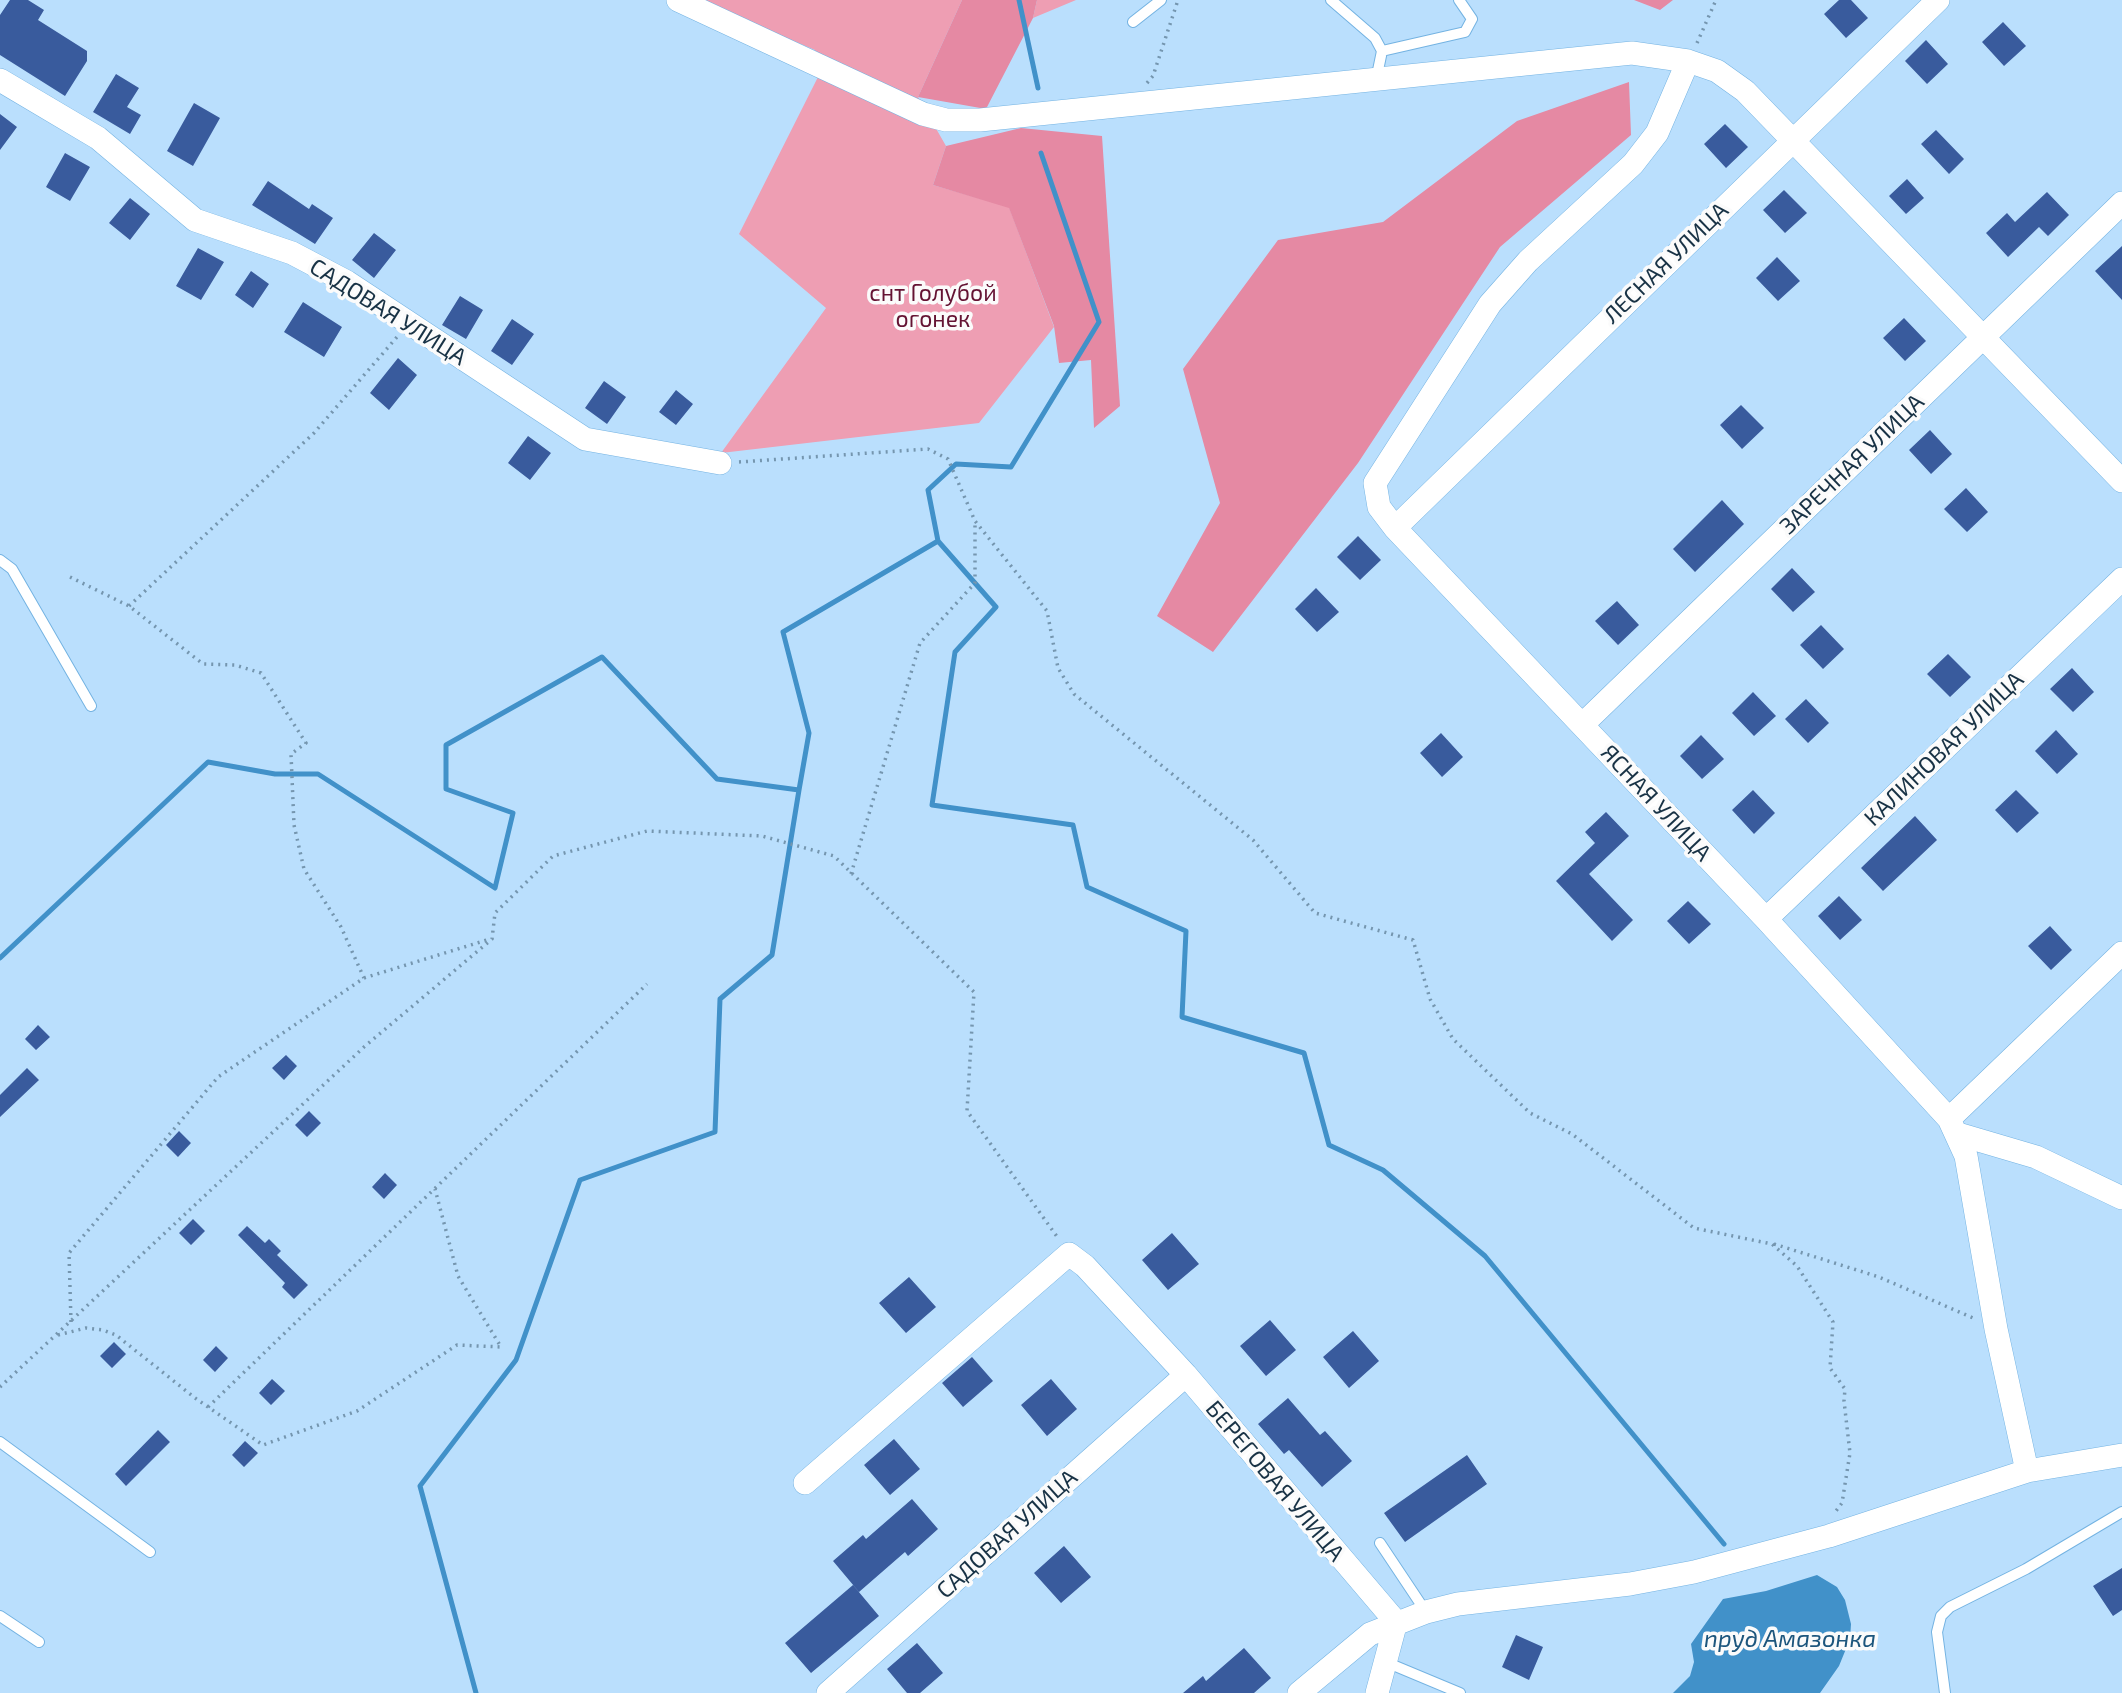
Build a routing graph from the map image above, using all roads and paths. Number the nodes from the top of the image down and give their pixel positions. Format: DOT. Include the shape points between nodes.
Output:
graph roads {
  1 [pos="678,0"];
  2 [pos="1161,0"];
  3 [pos="1178,0"];
  4 [pos="1331,0"];
  5 [pos="1459,0"];
  6 [pos="1716,0"];
  7 [pos="1938,0"];
  8 [pos="1133,22"];
  9 [pos="1382,51"];
  10 [pos="1688,61"];
  11 [pos="0,80"];
  12 [pos="1376,80"];
  13 [pos="1146,85"];
  14 [pos="1793,138"];
  15 [pos="2122,203"];
  16 [pos="408,324"];
  17 [pos="1984,337"];
  18 [pos="720,464"];
  19 [pos="2122,481"];
  20 [pos="975,521"];
  21 [pos="1395,528"];
  22 [pos="0,560"];
  23 [pos="70,577"];
  24 [pos="2122,579"];
  25 [pos="129,606"];
  26 [pos="91,706"];
  27 [pos="1582,724"];
  28 [pos="851,874"];
  29 [pos="1766,919"];
  30 [pos="492,939"];
  31 [pos="2122,953"];
  32 [pos="364,978"];
  33 [pos="647,984"];
  34 [pos="1953,1126"];
  35 [pos="2002,1150"];
  36 [pos="1972,1183"];
  37 [pos="435,1189"];
  38 [pos="2122,1198"];
  39 [pos="1772,1244"];
  40 [pos="1069,1254"];
  41 [pos="71,1322"];
  42 [pos="1996,1329"];
  43 [pos="57,1335"];
  44 [pos="1186,1376"];
  45 [pos="0,1387"];
  46 [pos="208,1406"];
  47 [pos="0,1442"];
  48 [pos="2122,1455"];
  49 [pos="2027,1471"];
  50 [pos="805,1483"];
  51 [pos="2122,1512"];
  52 [pos="1829,1536"];
  53 [pos="1380,1543"];
  54 [pos="150,1552"];
  55 [pos="1426,1612"];
  56 [pos="0,1616"];
  57 [pos="1396,1622"];
  58 [pos="39,1642"];
  59 [pos="1388,1663"];
  60 [pos="828,1693"];
  61 [pos="1299,1693"];
  62 [pos="1377,1693"];
  63 [pos="1460,1693"];
  64 [pos="1945,1693"];
  1 -- 12 [label="street" via="923,114 946,120"];
  2 -- 8 [label="lane"];
  3 -- 13 [label="path"];
  4 -- 9 [label="lane" via="1375,38"];
  5 -- 9 [label="lane" via="1472,19 1465,32"];
  6 -- 10 [label="path"];
  7 -- 14 [label="street, ЛЕСНАЯ УЛИЦА"];
  9 -- 12 [label="lane"];
  10 -- 12 [label="street" via="1632,53"];
  10 -- 14 [label="street" via="1717,71 1745,91"];
  10 -- 21 [label="street, ЯСНАЯ УЛИЦА" via="1657,133 1633,164 1528,261 1490,304 1375,483 1379,507"];
  11 -- 16 [label="street, САДОВАЯ УЛИЦА" via="98,138 195,220 292,253 347,282"];
  14 -- 17 [label="street"];
  14 -- 21 [label="street, ЛЕСНАЯ УЛИЦА"];
  15 -- 17 [label="street, ЗАРЕЧНАЯ УЛИЦА"];
  16 -- 18 [label="street, САДОВАЯ УЛИЦА" via="585,439"];
  16 -- 25 [label="path" via="314,433"];
  17 -- 19 [label="street"];
  17 -- 27 [label="street, ЗАРЕЧНАЯ УЛИЦА"];
  18 -- 20 [label="path" via="928,449 948,459"];
  20 -- 28 [label="path" via="975,583 920,643"];
  20 -- 39 [label="path" via="1047,611 1058,668 1074,694 1253,840 1315,913 1413,940 1430,999 1454,1040 1530,1113 1572,1134 1694,1228"];
  21 -- 27 [label="street, ЯСНАЯ УЛИЦА"];
  22 -- 26 [label="lane" via="12,569"];
  23 -- 25 [label="path"];
  24 -- 29 [label="street, КАЛИНОВАЯ УЛИЦА"];
  25 -- 32 [label="path" via="203,664 235,665 261,673 306,743 291,754 294,825 304,869 341,927"];
  27 -- 29 [label="street, ЯСНАЯ УЛИЦА"];
  28 -- 30 [label="path" via="834,856 762,836 647,831 553,856 495,913"];
  28 -- 40 [label="path" via="974,992 967,1111"];
  29 -- 34 [label="street, ЯСНАЯ УЛИЦА"];
  30 -- 32 [label="path"];
  30 -- 41 [label="path" via="364,1046"];
  31 -- 34 [label="street"];
  32 -- 41 [label="path" via="218,1077 69,1253"];
  33 -- 37 [label="path"];
  34 -- 35 [label="street"];
  34 -- 36 [label="street"];
  35 -- 36 [label="street" via="1979,1167"];
  35 -- 38 [label="street" via="2036,1157"];
  36 -- 42 [label="street"];
  37 -- 46 [label="path"];
  37 -- 46 [label="path" via="458,1276 501,1347 457,1345 358,1410 263,1445"];
  39 -- 42 [label="path" via="1879,1277"];
  39 -- 52 [label="path" via="1797,1266 1833,1322 1830,1368 1845,1389 1850,1453 1842,1503"];
  40 -- 44 [label="street, БЕРЕГОВАЯ УЛИЦА" via="1086,1266"];
  40 -- 50 [label="street"];
  41 -- 43 [label="path"];
  42 -- 49 [label="street"];
  43 -- 45 [label="path"];
  43 -- 46 [label="path" via="86,1328 116,1335"];
  44 -- 57 [label="street, БЕРЕГОВАЯ УЛИЦА"];
  44 -- 60 [label="street, САДОВАЯ УЛИЦА"];
  47 -- 54 [label="lane"];
  48 -- 49 [label="street"];
  49 -- 52 [label="street"];
  51 -- 64 [label="lane" via="1941,1616 1937,1632"];
  52 -- 55 [label="street" via="1694,1572"];
  53 -- 55 [label="lane"];
  55 -- 57 [label="street"];
  56 -- 58 [label="lane"];
  57 -- 59 [label="street"];
  57 -- 61 [label="street" via="1352,1647"];
  59 -- 62 [label="street"];
  59 -- 63 [label="lane"];
}
